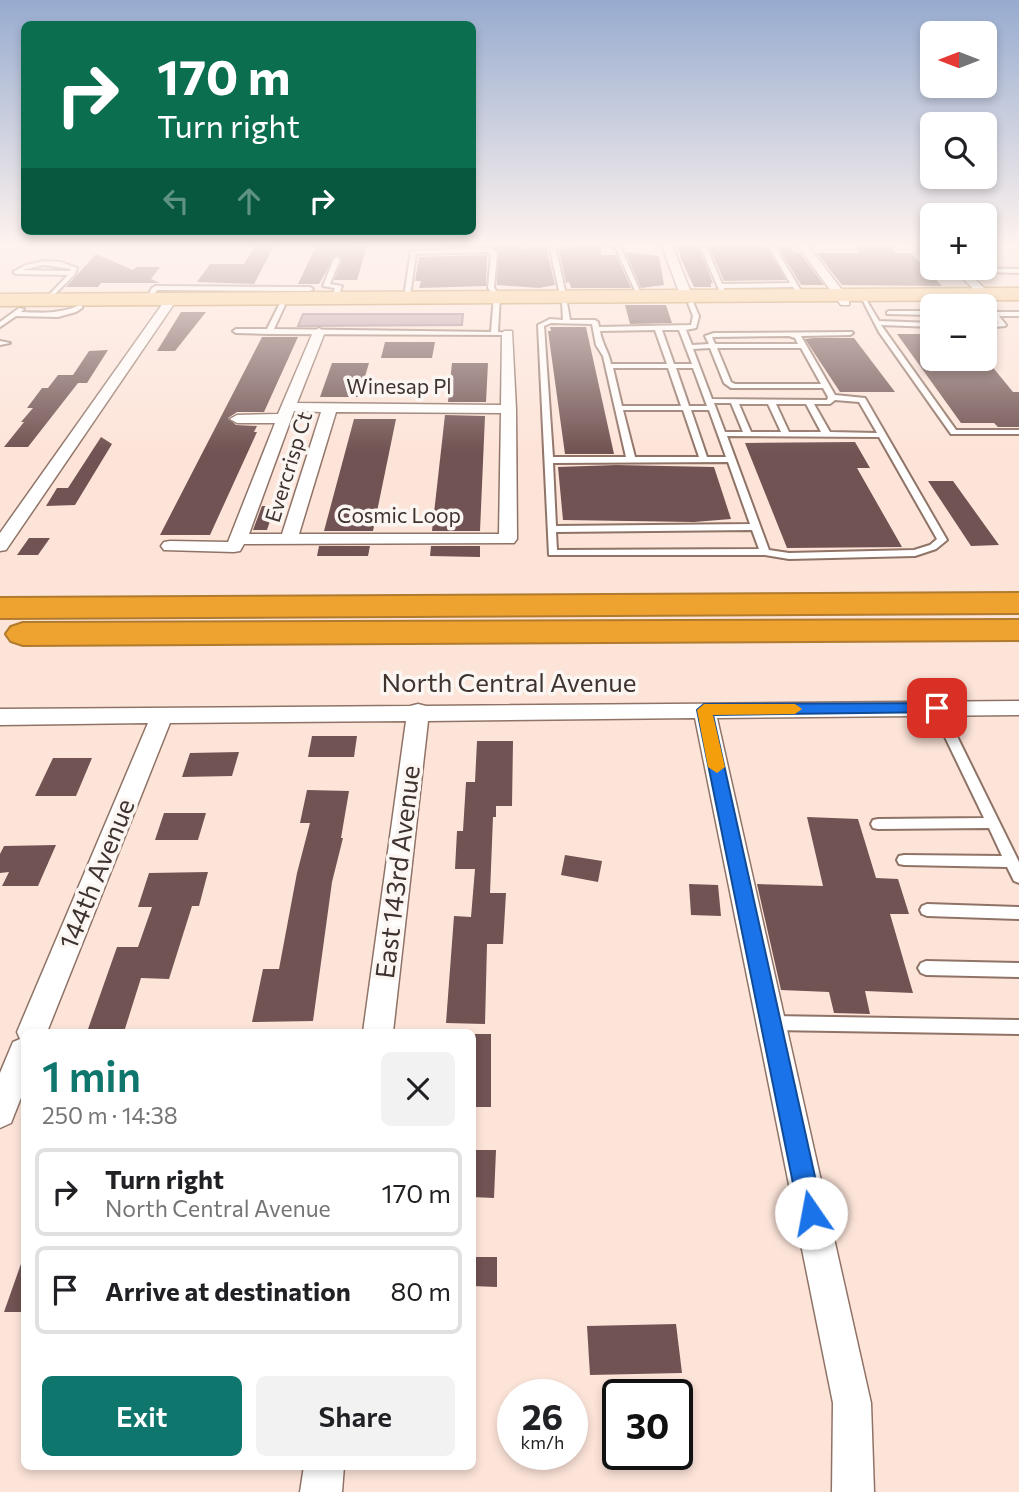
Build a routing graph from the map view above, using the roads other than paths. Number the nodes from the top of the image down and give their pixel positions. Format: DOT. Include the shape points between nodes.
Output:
graph roads {
  1 [pos="162,313"];
  2 [pos="284,313"];
  3 [pos="500,313"];
  4 [pos="559,313"];
  5 [pos="576,313"];
  6 [pos="698,313"];
  7 [pos="866,313"];
  8 [pos="889,313"];
  9 [pos="920,313"];
  10 [pos="877,323"];
  11 [pos="920,325"];
  12 [pos="658,328"];
  13 [pos="682,328"];
  14 [pos="596,329"];
  15 [pos="236,331"];
  16 [pos="270,331"];
  17 [pos="319,332"];
  18 [pos="850,333"];
  19 [pos="790,334"];
  20 [pos="505,342"];
  21 [pos="689,346"];
  22 [pos="713,346"];
  23 [pos="803,346"];
  24 [pos="608,366"];
  25 [pos="671,366"];
  26 [pos="696,366"];
  27 [pos="825,386"];
  28 [pos="832,397"];
  29 [pos="734,401"];
  30 [pos="771,401"];
  31 [pos="809,402"];
  32 [pos="711,405"];
  33 [pos="330,407"];
  34 [pos="619,408"];
  35 [pos="686,408"];
  36 [pos="509,409"];
  37 [pos="286,413"];
  38 [pos="237,419"];
  39 [pos="1019,432"];
  40 [pos="723,434"];
  41 [pos="748,434"];
  42 [pos="786,435"];
  43 [pos="827,435"];
  44 [pos="883,435"];
  45 [pos="704,459"];
  46 [pos="731,459"];
  47 [pos="549,460"];
  48 [pos="632,460"];
  49 [pos="756,527"];
  50 [pos="551,529"];
  51 [pos="238,539"];
  52 [pos="289,539"];
  53 [pos="0,547"];
  54 [pos="170,547"];
  55 [pos="765,552"];
  56 [pos="1019,603"];
  57 [pos="0,608"];
  58 [pos="1019,630"];
  59 [pos="0,635"];
  60 [pos="937,708"];
  61 [pos="1019,708"];
  62 [pos="704,710"];
  63 [pos="418,712"];
  64 [pos="162,715"];
  65 [pos="0,717"];
  66 [pos="994,823"];
  67 [pos="878,824"];
  68 [pos="904,860"];
  69 [pos="1012,862"];
  70 [pos="1019,877"];
  71 [pos="927,910"];
  72 [pos="1019,913"];
  73 [pos="926,968"];
  74 [pos="1019,970"];
  75 [pos="771,1023"];
  76 [pos="1019,1027"];
  77 [pos="33,1029"];
  78 [pos="379,1029"];
  79 [pos="21,1060"];
  80 [pos="0,1112"];
  81 [pos="324,1470"];
  82 [pos="321,1492"];
  83 [pos="853,1492"];
  1 -- 53 [label="street"];
  2 -- 16 [label="lane"];
  3 -- 20 [label="lane"];
  4 -- 47 [label="lane" via="541,325"];
  5 -- 14 [label="lane" via="595,322"];
  6 -- 13 [label="lane" via="694,327"];
  7 -- 10 [label="lane"];
  8 -- 9 [label="lane"];
  10 -- 11 [label="lane"];
  10 -- 39 [label="lane" via="954,432"];
  12 -- 13 [label="lane"];
  12 -- 14 [label="lane"];
  12 -- 25 [label="lane"];
  13 -- 21 [label="lane"];
  14 -- 24 [label="lane"];
  15 -- 16 [label="lane"];
  16 -- 17 [label="lane"];
  17 -- 20 [label="lane"];
  17 -- 37 [label="street"];
  18 -- 19 [label="lane"];
  19 -- 22 [label="lane" via="714,334 708,336"];
  19 -- 23 [label="lane"];
  20 -- 36 [label="street, Cosmic Loop"];
  21 -- 22 [label="lane"];
  21 -- 26 [label="lane"];
  22 -- 23 [label="lane"];
  22 -- 27 [label="lane" via="728,383 734,386"];
  23 -- 27 [label="lane"];
  24 -- 25 [label="lane"];
  24 -- 34 [label="lane"];
  25 -- 26 [label="lane"];
  25 -- 35 [label="lane"];
  26 -- 32 [label="lane"];
  27 -- 28 [label="lane"];
  28 -- 31 [label="lane" via="831,402"];
  28 -- 44 [label="lane" via="862,400"];
  29 -- 30 [label="lane"];
  29 -- 32 [label="lane"];
  29 -- 41 [label="lane"];
  30 -- 31 [label="lane"];
  30 -- 42 [label="lane"];
  31 -- 43 [label="lane"];
  32 -- 35 [label="lane"];
  32 -- 40 [label="lane"];
  33 -- 36 [label="street, Winesap Pl"];
  33 -- 37 [label="street, Winesap Pl"];
  33 -- 52 [label="street, Evercrisp Ct"];
  34 -- 35 [label="lane"];
  34 -- 48 [label="lane"];
  35 -- 45 [label="lane"];
  36 -- 52 [label="street, Cosmic Loop" via="508,539"];
  37 -- 38 [label="street"];
  37 -- 51 [label="street"];
  40 -- 41 [label="lane"];
  40 -- 46 [label="lane"];
  41 -- 42 [label="lane"];
  42 -- 43 [label="lane"];
  43 -- 44 [label="lane"];
  44 -- 55 [label="lane" via="942,540 915,553 789,556"];
  45 -- 46 [label="lane"];
  45 -- 48 [label="lane"];
  46 -- 49 [label="lane"];
  47 -- 48 [label="lane"];
  47 -- 50 [label="lane"];
  49 -- 50 [label="lane"];
  49 -- 55 [label="lane"];
  50 -- 55 [label="lane" via="552,553"];
  51 -- 52 [label="street, Cosmic Loop"];
  51 -- 54 [label="street" via="234,548"];
  56 -- 57 [label="highway"];
  58 -- 59 [label="highway"];
  60 -- 61 [label="street, North Central Avenue"];
  60 -- 62 [label="street, North Central Avenue"];
  60 -- 66 [label="lane"];
  62 -- 63 [label="street, North Central Avenue"];
  62 -- 75 [label="street"];
  63 -- 64 [label="street, North Central Avenue"];
  63 -- 78 [label="street, East 143rd Avenue"];
  64 -- 65 [label="street, North Central Avenue"];
  64 -- 77 [label="street, 144th Avenue"];
  66 -- 67 [label="lane"];
  66 -- 69 [label="lane"];
  68 -- 69 [label="lane"];
  69 -- 70 [label="lane"];
  71 -- 72 [label="lane"];
  73 -- 74 [label="lane"];
  75 -- 76 [label="lane"];
  75 -- 83 [label="street" via="852,1403"];
  79 -- 80 [label="street"];
  81 -- 82 [label="street"];
}
